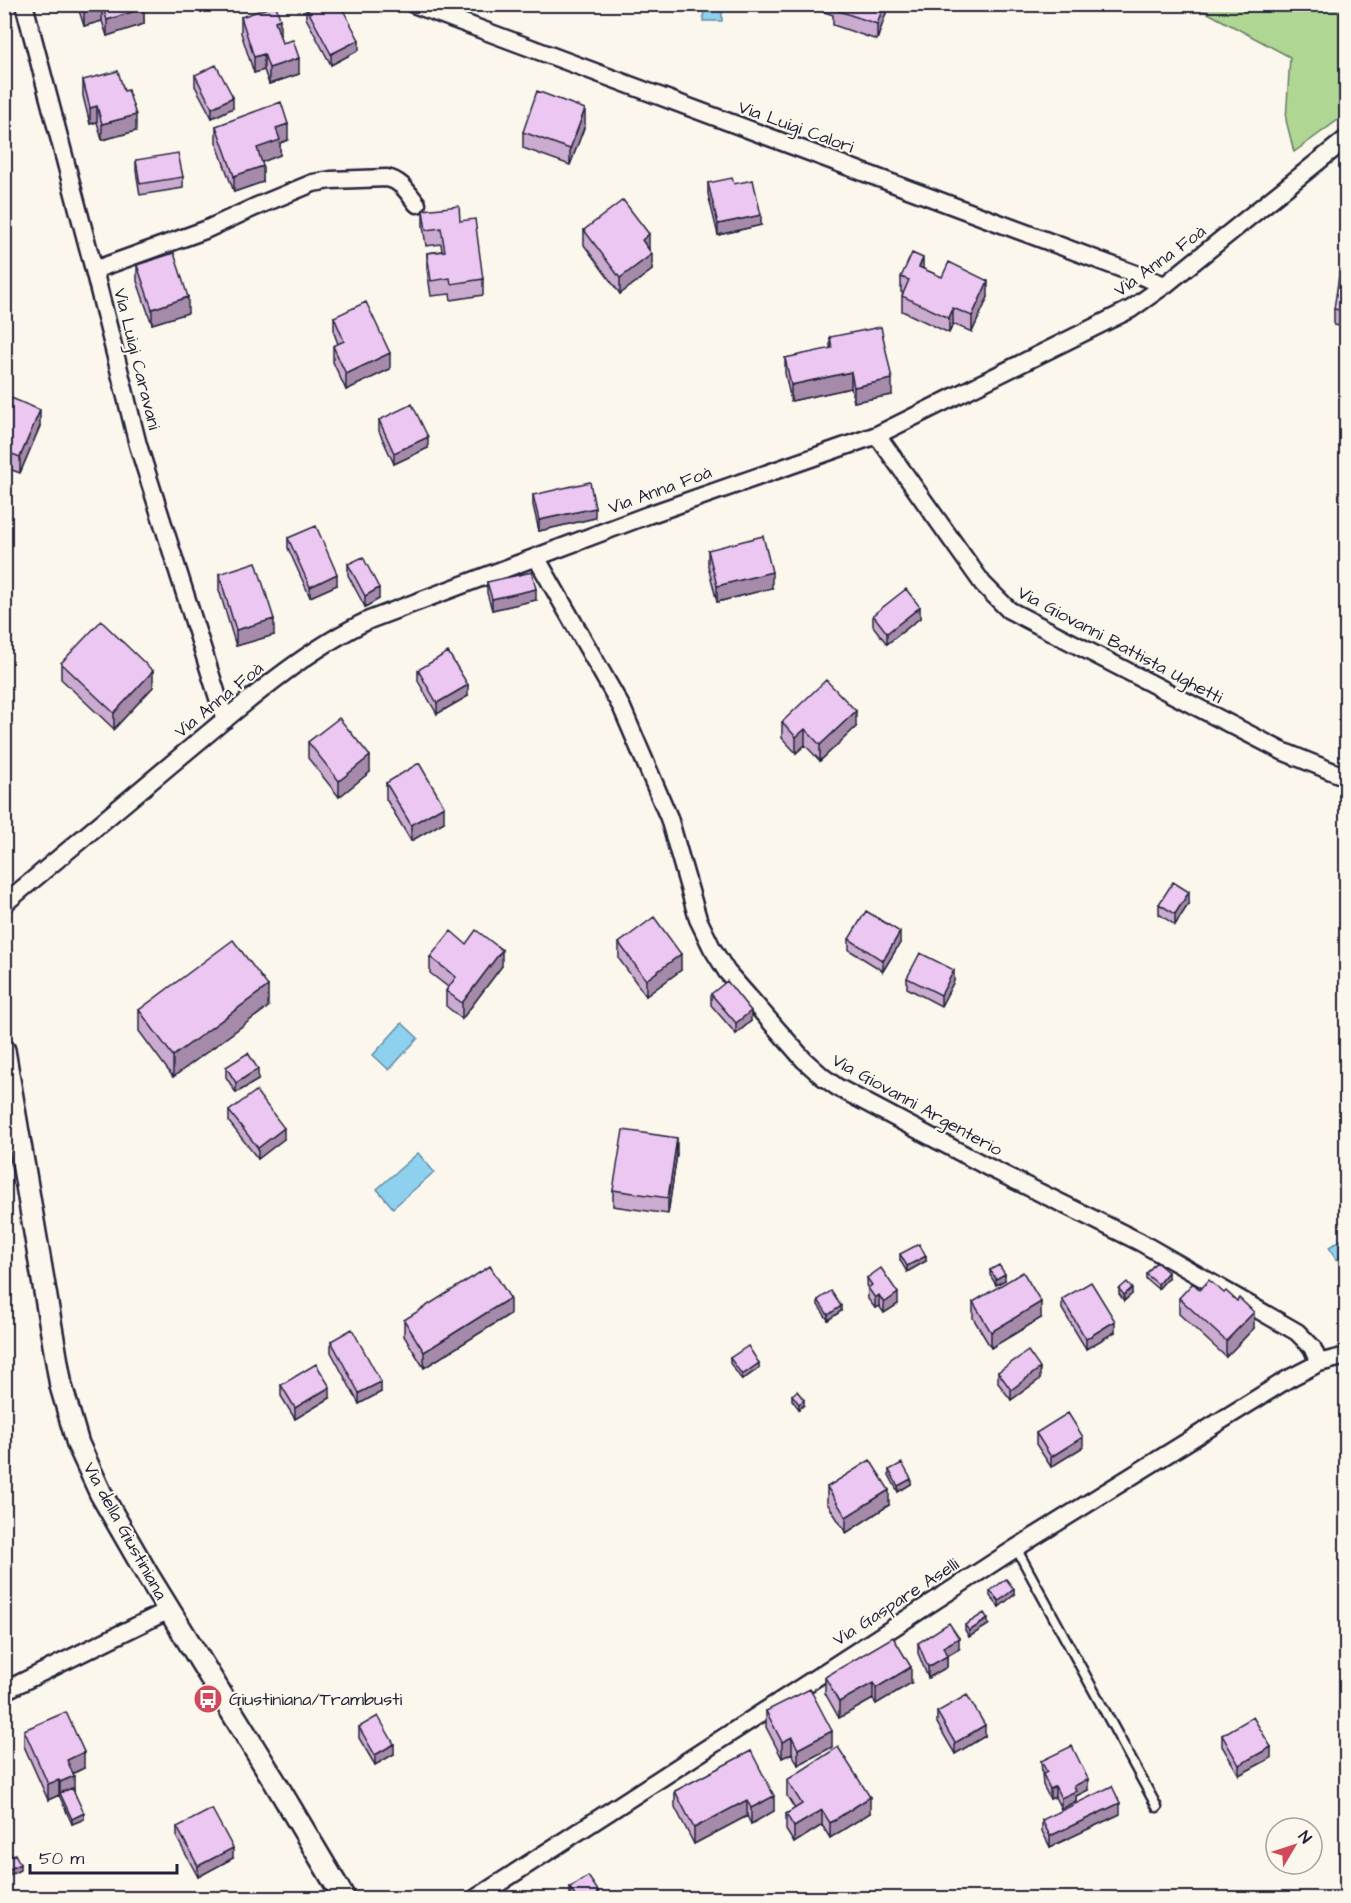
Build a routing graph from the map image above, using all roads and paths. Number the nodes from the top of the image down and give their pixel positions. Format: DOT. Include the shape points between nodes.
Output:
graph roads {
  1 [pos="24,4"];
  2 [pos="413,4"];
  3 [pos="1347,138"];
  4 [pos="417,204"];
  5 [pos="94,270"];
  6 [pos="1165,285"];
  7 [pos="877,435"];
  8 [pos="536,557"];
  9 [pos="225,720"];
  10 [pos="1347,777"];
  11 [pos="4,904"];
  12 [pos="4,1050"];
  13 [pos="1347,1356"];
  14 [pos="1319,1363"];
  15 [pos="1016,1548"];
  16 [pos="169,1610"];
  17 [pos="4,1691"];
  18 [pos="1157,1807"];
  19 [pos="344,1899"];
  20 [pos="476,1899"];
  1 -- 5 [label="street, Via Luigi Caravani"];
  2 -- 6 [label="street, Via Luigi Calori"];
  3 -- 6 [label="street, Via Anna Foà"];
  4 -- 5 [label="street" via="401,184 387,178 313,183 205,230"];
  5 -- 9 [label="street, Via Luigi Caravani" via="138,445"];
  6 -- 7 [label="street, Via Anna Foà" via="1131,309"];
  7 -- 8 [label="street, Via Anna Foà"];
  7 -- 10 [label="street, Via Giovanni Battista Ughetti" via="983,584 1009,610 1282,751"];
  8 -- 9 [label="street, Via Anna Foà" via="347,630 293,666"];
  8 -- 14 [label="street, Via Giovanni Argenterio" via="622,708 669,818 698,920 711,948 804,1060 837,1087 986,1167 1140,1242 1297,1332 1312,1347"];
  9 -- 11 [label="street, Via Anna Foà"];
  12 -- 16 [label="street, Via della Giustiniana" via="69,1417 101,1494"];
  13 -- 14 [label="street, Via Gaspare Aselli"];
  14 -- 15 [label="street, Via Gaspare Aselli"];
  15 -- 18 [label="lane"];
  15 -- 20 [label="street, Via Gaspare Aselli"];
  16 -- 17 [label="street"];
  16 -- 19 [label="street, Via della Giustiniana"];
}
